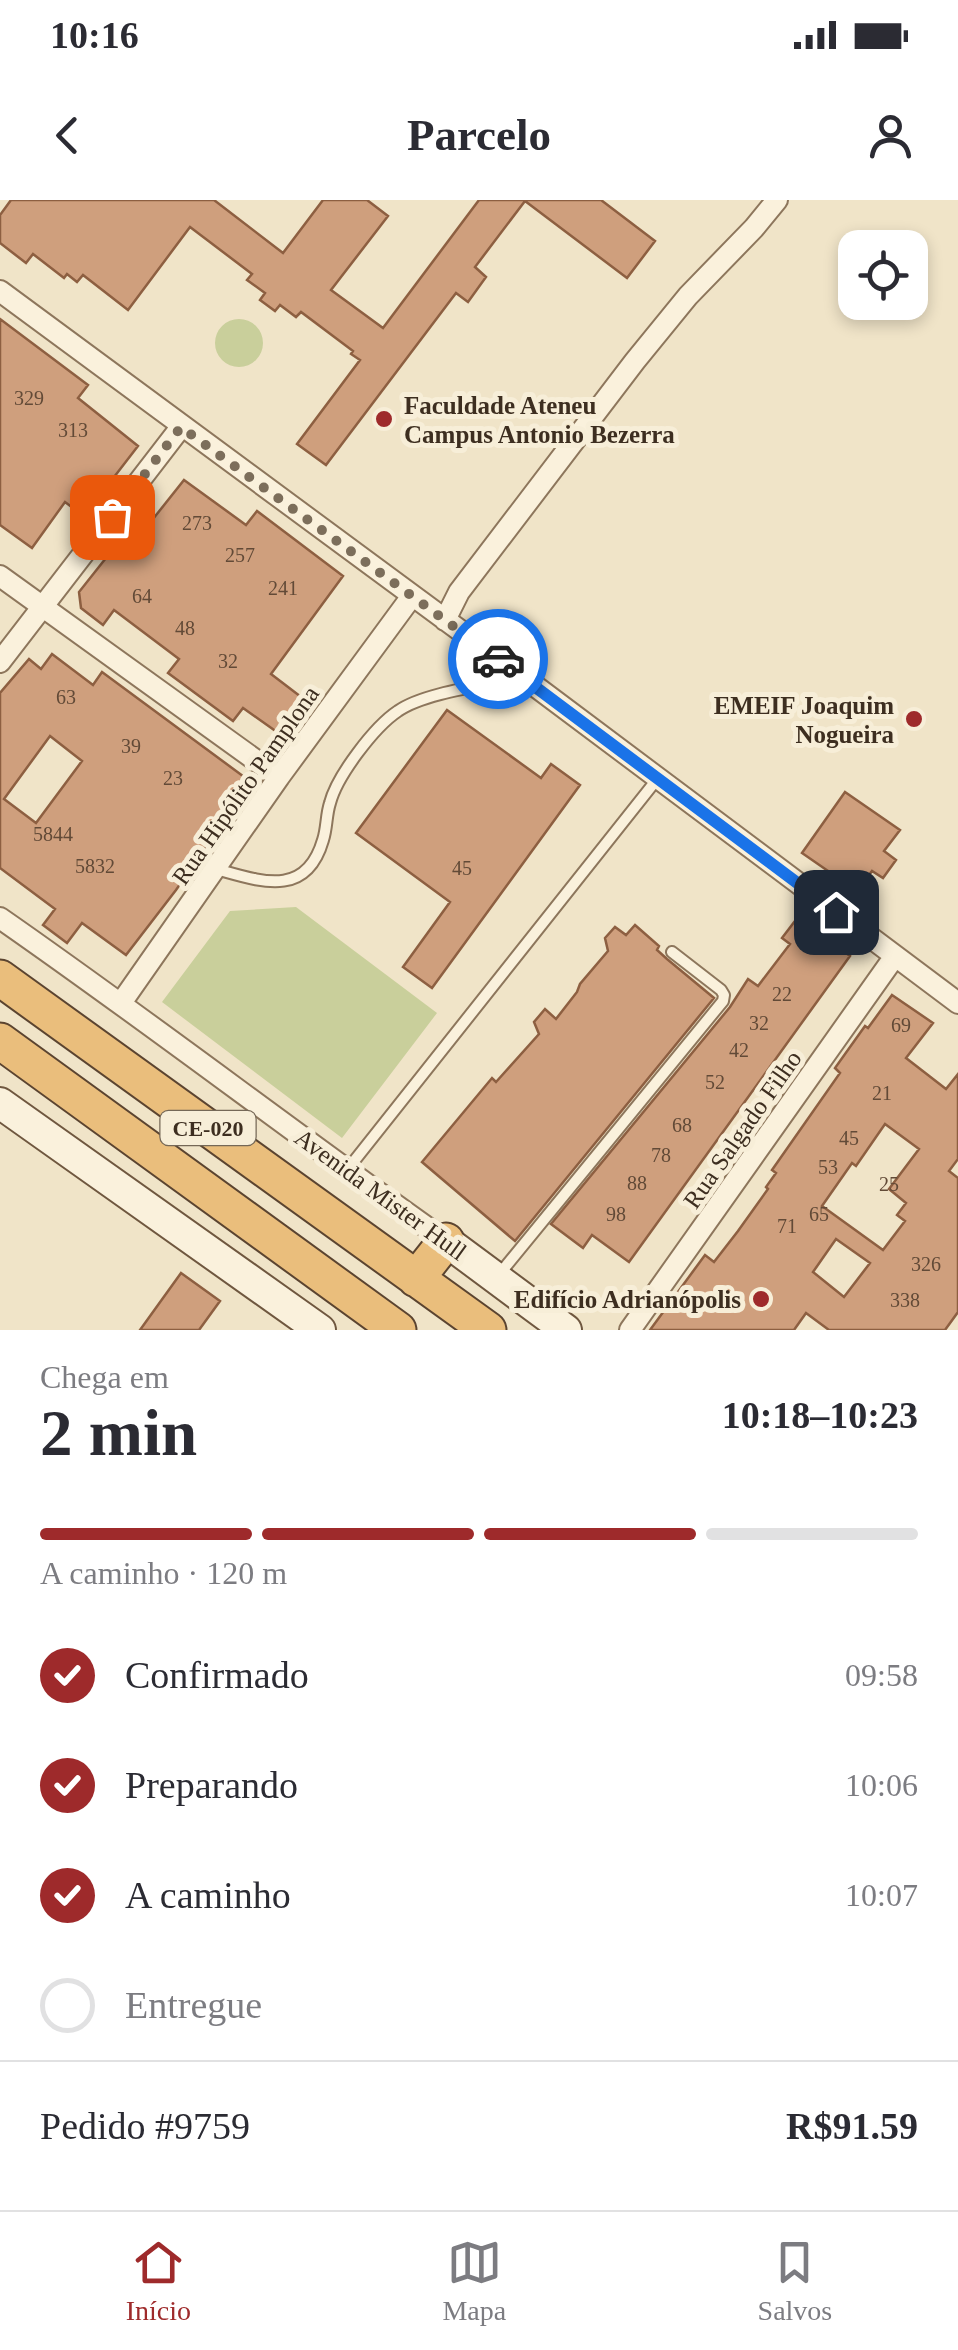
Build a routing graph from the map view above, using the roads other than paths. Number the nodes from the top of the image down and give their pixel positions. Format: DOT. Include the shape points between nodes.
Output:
graph roads {
  1 [pos="777,200"];
  2 [pos="0,292"];
  3 [pos="181,427"];
  4 [pos="0,576"];
  5 [pos="412,596"];
  6 [pos="44,608"];
  7 [pos="445,620"];
  8 [pos="0,662"];
  9 [pos="523,677"];
  10 [pos="279,777"];
  11 [pos="658,778"];
  12 [pos="216,869"];
  13 [pos="0,918"];
  14 [pos="672,952"];
  15 [pos="895,956"];
  16 [pos="0,978"];
  17 [pos="958,1002"];
  18 [pos="121,1003"];
  19 [pos="0,1041"];
  20 [pos="0,1103"];
  21 [pos="346,1170"];
  22 [pos="446,1241"];
  23 [pos="416,1278"];
  24 [pos="496,1278"];
  25 [pos="320,1330"];
  26 [pos="398,1330"];
  27 [pos="488,1330"];
  28 [pos="566,1330"];
  29 [pos="630,1330"];
  1 -- 7 [label="street" via="635,360 459,592"];
  2 -- 3 [label="street"];
  3 -- 5 [label="street"];
  3 -- 6 [label="street"];
  4 -- 6 [label="street"];
  5 -- 7 [label="street"];
  5 -- 10 [label="street, Rua Hipólito Pamplona"];
  6 -- 8 [label="street"];
  6 -- 10 [label="street"];
  7 -- 9 [label="street"];
  9 -- 11 [label="street"];
  9 -- 12 [label="lane" via="428,698 380,726 342,778 330,801 323,843 302,874 272,883"];
  10 -- 12 [label="street, Rua Hipólito Pamplona"];
  11 -- 15 [label="street"];
  11 -- 21 [label="lane"];
  12 -- 18 [label="street, Rua Hipólito Pamplona"];
  13 -- 18 [label="street, Avenida Mister Hull"];
  14 -- 24 [label="lane" via="721,990 723,1001"];
  15 -- 17 [label="street"];
  15 -- 29 [label="street, Rua Salgado Filho"];
  16 -- 23 [label="highway, Avenida Mister Hull / CE-020"];
  18 -- 21 [label="street, Avenida Mister Hull"];
  19 -- 26 [label="highway, CE-020"];
  20 -- 25 [label="main road"];
  21 -- 22 [label="street, Avenida Mister Hull"];
  22 -- 23 [label="highway"];
  22 -- 24 [label="main road, Avenida Mister Hull"];
  23 -- 27 [label="highway, Avenida Mister Hull / CE-020"];
  24 -- 28 [label="main road, Avenida Mister Hull"];
}
